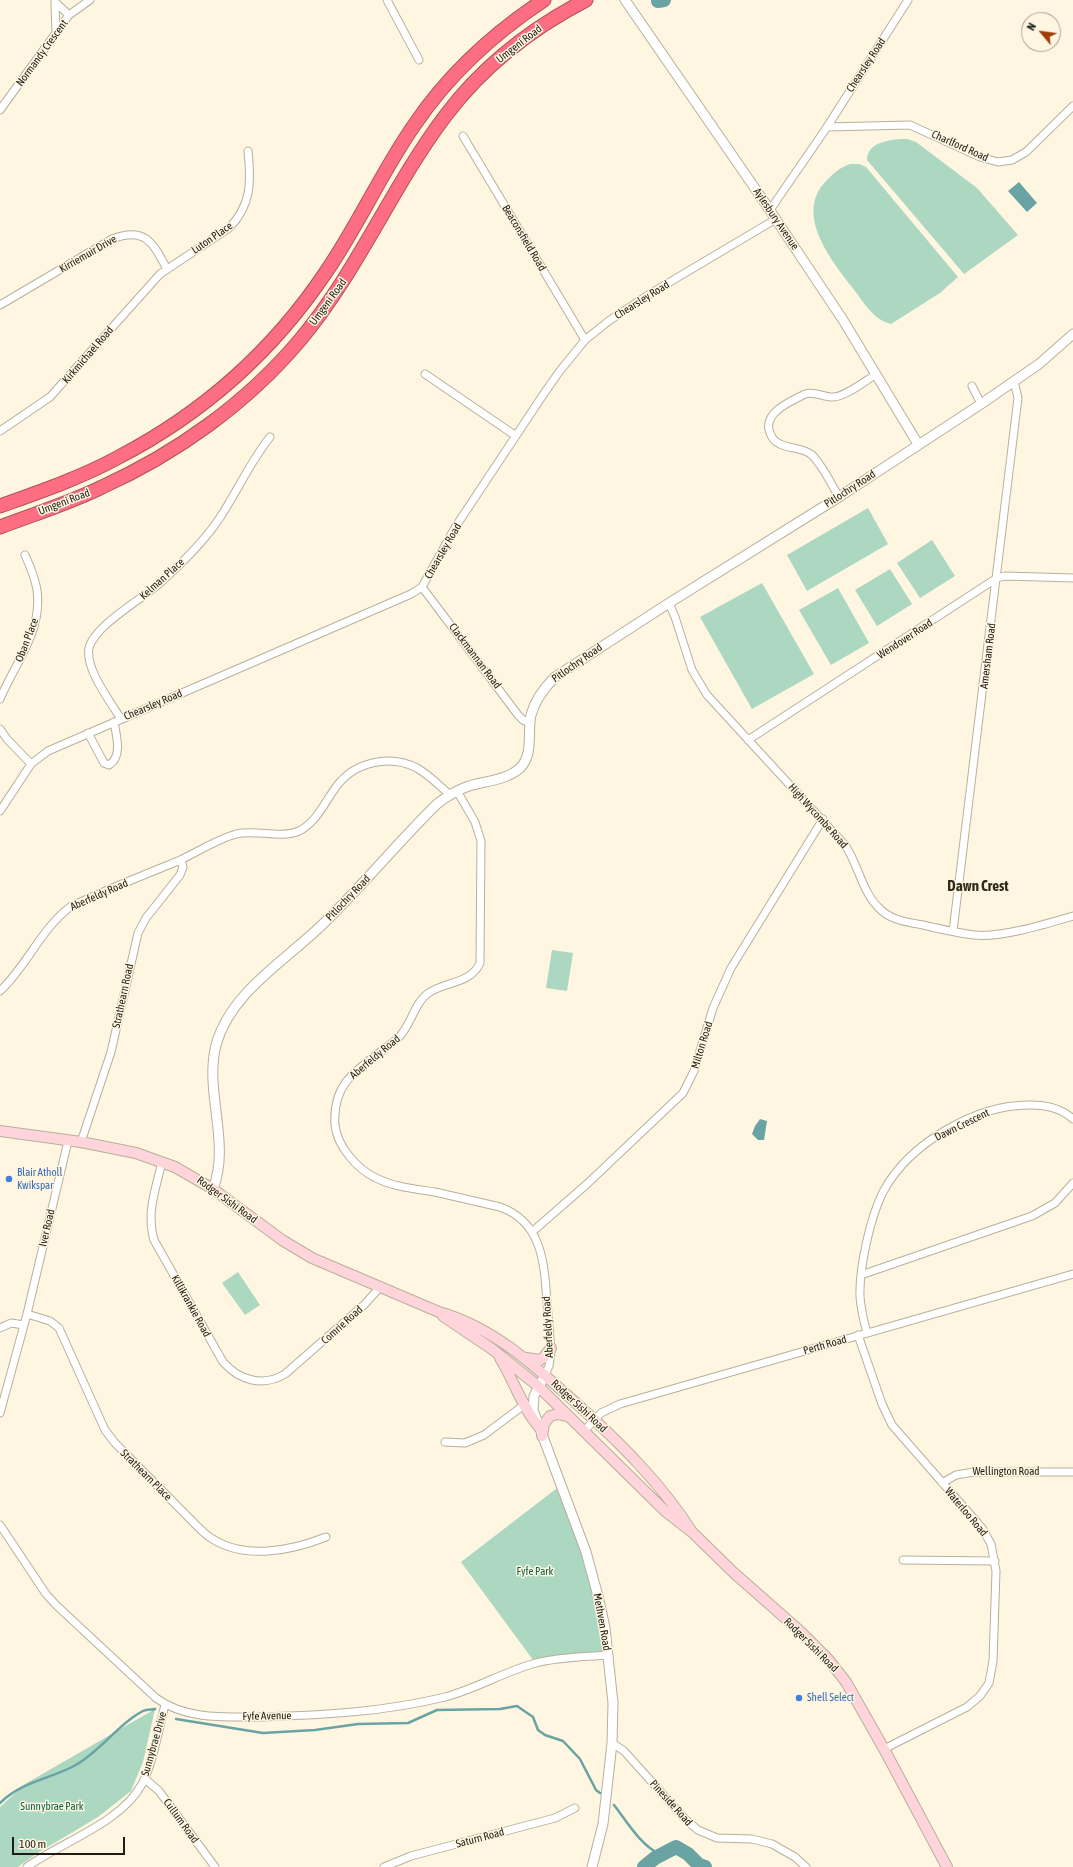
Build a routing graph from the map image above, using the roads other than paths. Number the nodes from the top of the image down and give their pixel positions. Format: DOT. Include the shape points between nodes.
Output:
graph roads {
  1 [pos="90,0"];
  2 [pos="387,0"];
  3 [pos="544,0"];
  4 [pos="586,0"];
  5 [pos="625,0"];
  6 [pos="908,0"];
  7 [pos="55,1"];
  8 [pos="69,15"];
  9 [pos="56,33"];
  10 [pos="419,60"];
  11 [pos="1073,106"];
  12 [pos="0,110"];
  13 [pos="827,127"];
  14 [pos="463,136"];
  15 [pos="248,151"];
  16 [pos="770,210"];
  17 [pos="776,219"];
  18 [pos="166,269"];
  19 [pos="0,305"];
  20 [pos="1073,334"];
  21 [pos="585,340"];
  22 [pos="425,374"];
  23 [pos="875,375"];
  24 [pos="1014,381"];
  25 [pos="972,386"];
  26 [pos="981,404"];
  27 [pos="0,431"];
  28 [pos="516,436"];
  29 [pos="270,437"];
  30 [pos="918,444"];
  31 [pos="839,497"];
  32 [pos="0,506"];
  33 [pos="0,527"];
  34 [pos="25,555"];
  35 [pos="997,578"];
  36 [pos="1073,578"];
  37 [pos="422,587"];
  38 [pos="669,603"];
  39 [pos="0,699"];
  40 [pos="117,720"];
  41 [pos="530,723"];
  42 [pos="0,729"];
  43 [pos="88,733"];
  44 [pos="748,740"];
  45 [pos="31,764"];
  46 [pos="453,793"];
  47 [pos="0,811"];
  48 [pos="822,819"];
  49 [pos="180,860"];
  50 [pos="1073,916"];
  51 [pos="954,931"];
  52 [pos="0,991"];
  53 [pos="1073,1119"];
  54 [pos="0,1131"];
  55 [pos="68,1141"];
  56 [pos="81,1142"];
  57 [pos="162,1162"];
  58 [pos="1073,1183"];
  59 [pos="213,1188"];
  60 [pos="532,1232"];
  61 [pos="1073,1274"];
  62 [pos="861,1275"];
  63 [pos="381,1286"];
  64 [pos="439,1312"];
  65 [pos="27,1314"];
  66 [pos="24,1325"];
  67 [pos="0,1328"];
  68 [pos="867,1333"];
  69 [pos="858,1336"];
  70 [pos="551,1348"];
  71 [pos="495,1351"];
  72 [pos="523,1357"];
  73 [pos="302,1361"];
  74 [pos="545,1375"];
  75 [pos="538,1386"];
  76 [pos="524,1405"];
  77 [pos="0,1413"];
  78 [pos="568,1416"];
  79 [pos="594,1420"];
  80 [pos="584,1431"];
  81 [pos="541,1432"];
  82 [pos="445,1442"];
  83 [pos="1073,1472"];
  84 [pos="942,1482"];
  85 [pos="0,1525"];
  86 [pos="692,1532"];
  87 [pos="326,1537"];
  88 [pos="903,1560"];
  89 [pos="995,1561"];
  90 [pos="608,1655"];
  91 [pos="165,1705"];
  92 [pos="612,1743"];
  93 [pos="884,1749"];
  94 [pos="145,1779"];
  95 [pos="576,1808"];
  96 [pos="27,1867"];
  97 [pos="215,1867"];
  98 [pos="384,1867"];
  99 [pos="592,1867"];
  100 [pos="806,1867"];
  101 [pos="947,1867"];
  1 -- 8 [label="street, Normandy Crescent"];
  2 -- 10 [label="street"];
  3 -- 32 [label="highway, Umgeni Road" via="495,36 457,71 435,97 415,123 327,270 293,317 252,362 204,404 116,459"];
  4 -- 33 [label="highway, Umgeni Road" via="521,40 461,96 418,156 365,246 321,313 280,362 240,400 190,438 133,472 101,488"];
  5 -- 16 [label="street, Aylesbury Avenue"];
  6 -- 13 [label="street, Chearsley Road"];
  7 -- 8 [label="street"];
  7 -- 9 [label="street"];
  8 -- 9 [label="street, Normandy Crescent"];
  9 -- 12 [label="street, Normandy Crescent"];
  11 -- 13 [label="street, Charlford Road" via="1026,152 1006,161 989,160 910,124"];
  13 -- 16 [label="street, Chearsley Road"];
  14 -- 21 [label="street, Beaconsfield Road"];
  15 -- 18 [label="street, Luton Place" via="249,190 242,213 229,228"];
  16 -- 17 [label="street, Aylesbury Avenue"];
  17 -- 21 [label="street, Chearsley Road" via="653,292"];
  17 -- 23 [label="street, Aylesbury Avenue" via="843,320"];
  18 -- 19 [label="street, Kirriemuir Drive" via="146,238 136,234 124,235 112,239"];
  18 -- 27 [label="street, Kirkmichael Road" via="151,282 50,397"];
  20 -- 24 [label="street, Pitlochry Road" via="1039,364"];
  21 -- 28 [label="street, Chearsley Road" via="559,372"];
  22 -- 28 [label="street"];
  23 -- 30 [label="street, Aylesbury Avenue"];
  23 -- 31 [label="street" via="838,396 810,392 805,394 777,410 769,424 770,434 776,442 804,450 812,456"];
  24 -- 26 [label="street, Pitlochry Road"];
  24 -- 35 [label="street, Amersham Road" via="1018,398"];
  25 -- 26 [label="street"];
  26 -- 30 [label="street, Pitlochry Road"];
  28 -- 37 [label="street, Chearsley Road" via="456,526"];
  29 -- 40 [label="street, Kelman Place" via="209,533 172,572 102,629 91,643 88,656 90,667"];
  30 -- 31 [label="street, Pitlochry Road"];
  31 -- 38 [label="street, Pitlochry Road"];
  34 -- 39 [label="street, Oban Place" via="37,589 37,614 25,650"];
  35 -- 36 [label="street, Wendover Road"];
  35 -- 44 [label="street, Wendover Road"];
  35 -- 51 [label="street, Amersham Road"];
  37 -- 40 [label="street, Chearsley Road"];
  37 -- 41 [label="street, Clackmannan Road" via="518,715"];
  38 -- 41 [label="street, Pitlochry Road" via="555,676 538,697"];
  38 -- 44 [label="street, High Wycombe Road" via="696,679 713,703"];
  40 -- 43 [label="street, Chearsley Road"];
  40 -- 43 [label="street" via="117,750 115,759 109,765 104,763"];
  41 -- 46 [label="street, Pitlochry Road" via="528,754 521,767 505,777"];
  42 -- 45 [label="street"];
  43 -- 45 [label="street, Chearsley Road" via="48,751"];
  44 -- 48 [label="street, High Wycombe Road"];
  45 -- 47 [label="street, Chearsley Road"];
  46 -- 49 [label="street, Aberfeldy Road" via="416,768 398,762 374,762 358,768 343,779 313,820 299,830 289,834 240,834 218,841"];
  46 -- 59 [label="street, Pitlochry Road" via="437,804 324,923 254,986 231,1012 219,1036 214,1056 213,1084 220,1161"];
  46 -- 60 [label="street, Aberfeldy Road" via="475,822 480,841 480,963 468,977 424,996 402,1035 351,1076 338,1097 335,1129 340,1143 350,1156 375,1178 399,1186 500,1207 520,1217"];
  48 -- 51 [label="street, High Wycombe Road" via="851,854 879,909 900,920"];
  48 -- 60 [label="street, Milton Road" via="731,968 713,1008 694,1071 683,1093"];
  49 -- 52 [label="street, Aberfeldy Road" via="70,907 46,929"];
  49 -- 56 [label="street, Strathearn Road" via="183,868 180,875 146,918 138,933 111,1052"];
  50 -- 51 [label="street, High Wycombe Road" via="993,935"];
  53 -- 62 [label="street, Dawn Crescent" via="1050,1106 1007,1106 951,1128 922,1146 896,1172 880,1198"];
  54 -- 55 [label="main road, Rodger Sishi Road"];
  55 -- 56 [label="main road, Rodger Sishi Road"];
  55 -- 65 [label="street, Iver Road"];
  56 -- 57 [label="main road, Rodger Sishi Road" via="136,1152"];
  57 -- 59 [label="main road, Rodger Sishi Road" via="188,1172"];
  57 -- 73 [label="street, Killikrankie Road" via="150,1215 151,1230 159,1249 223,1362 239,1376 263,1381 278,1378"];
  58 -- 62 [label="street" via="1055,1203 1032,1216"];
  59 -- 63 [label="main road, Rodger Sishi Road" via="298,1250"];
  60 -- 70 [label="street, Aberfeldy Road" via="543,1256"];
  61 -- 68 [label="street, Perth Road"];
  62 -- 68 [label="street, Dawn Crescent" via="860,1299"];
  63 -- 64 [label="main road, Rodger Sishi Road"];
  63 -- 73 [label="street, Comrie Road" via="364,1305"];
  64 -- 71 [label="main road, Rodger Sishi Road"];
  64 -- 72 [label="main road, Rodger Sishi Road" via="480,1328"];
  65 -- 66 [label="street, Iver Road"];
  65 -- 87 [label="street, Strathearn Place" via="50,1321 59,1328 105,1430 211,1538 223,1544 256,1552 310,1543"];
  66 -- 67 [label="street" via="11,1323"];
  66 -- 77 [label="street, Iver Road"];
  68 -- 69 [label="street, Perth Road"];
  69 -- 79 [label="street, Perth Road" via="620,1404"];
  69 -- 84 [label="street, Waterloo Road" via="886,1414 898,1434"];
  70 -- 72 [label="main road" via="540,1360"];
  70 -- 74 [label="street, Aberfeldy Road"];
  71 -- 75 [label="main road, Rodger Sishi Road"];
  71 -- 76 [label="main road" via="514,1382"];
  72 -- 74 [label="main road, Rodger Sishi Road"];
  74 -- 75 [label="street, Methven Road"];
  74 -- 79 [label="main road, Rodger Sishi Road"];
  75 -- 78 [label="main road, Rodger Sishi Road"];
  75 -- 81 [label="street, Methven Road" via="532,1402"];
  76 -- 81 [label="main road"];
  76 -- 82 [label="street" via="484,1435 465,1443"];
  78 -- 80 [label="main road, Rodger Sishi Road"];
  78 -- 81 [label="main road" via="550,1416"];
  79 -- 80 [label="street, Perth Road"];
  79 -- 86 [label="main road, Rodger Sishi Road" via="628,1452 669,1500"];
  80 -- 86 [label="main road, Rodger Sishi Road" via="665,1511"];
  81 -- 90 [label="street, Methven Road" via="591,1568 602,1610"];
  83 -- 84 [label="street, Wellington Road" via="974,1472 956,1475"];
  84 -- 89 [label="street, Waterloo Road" via="988,1536"];
  85 -- 91 [label="street, Fyfe Avenue" via="56,1605"];
  86 -- 93 [label="main road, Rodger Sishi Road" via="828,1659 846,1682"];
  88 -- 89 [label="street"];
  89 -- 93 [label="street, Waterloo Road" via="996,1616 993,1669 985,1689 968,1707"];
  90 -- 91 [label="street, Fyfe Avenue" via="536,1663 464,1691 382,1709 334,1714 228,1717 186,1713"];
  90 -- 92 [label="street, Methven Road" via="613,1703"];
  91 -- 94 [label="street, Sunnybrae Drive"];
  92 -- 99 [label="street, Methven Road" via="603,1824"];
  92 -- 100 [label="street, Pineside Road" via="624,1751 698,1830 717,1838 752,1839 772,1844 795,1857"];
  93 -- 101 [label="main road, Rodger Sishi Road"];
  94 -- 96 [label="street, Sunnybrae Drive" via="137,1792 118,1812"];
  94 -- 97 [label="street, Cullum Road" via="159,1791"];
  95 -- 98 [label="street, Saturn Road" via="555,1818 411,1856"];
}
